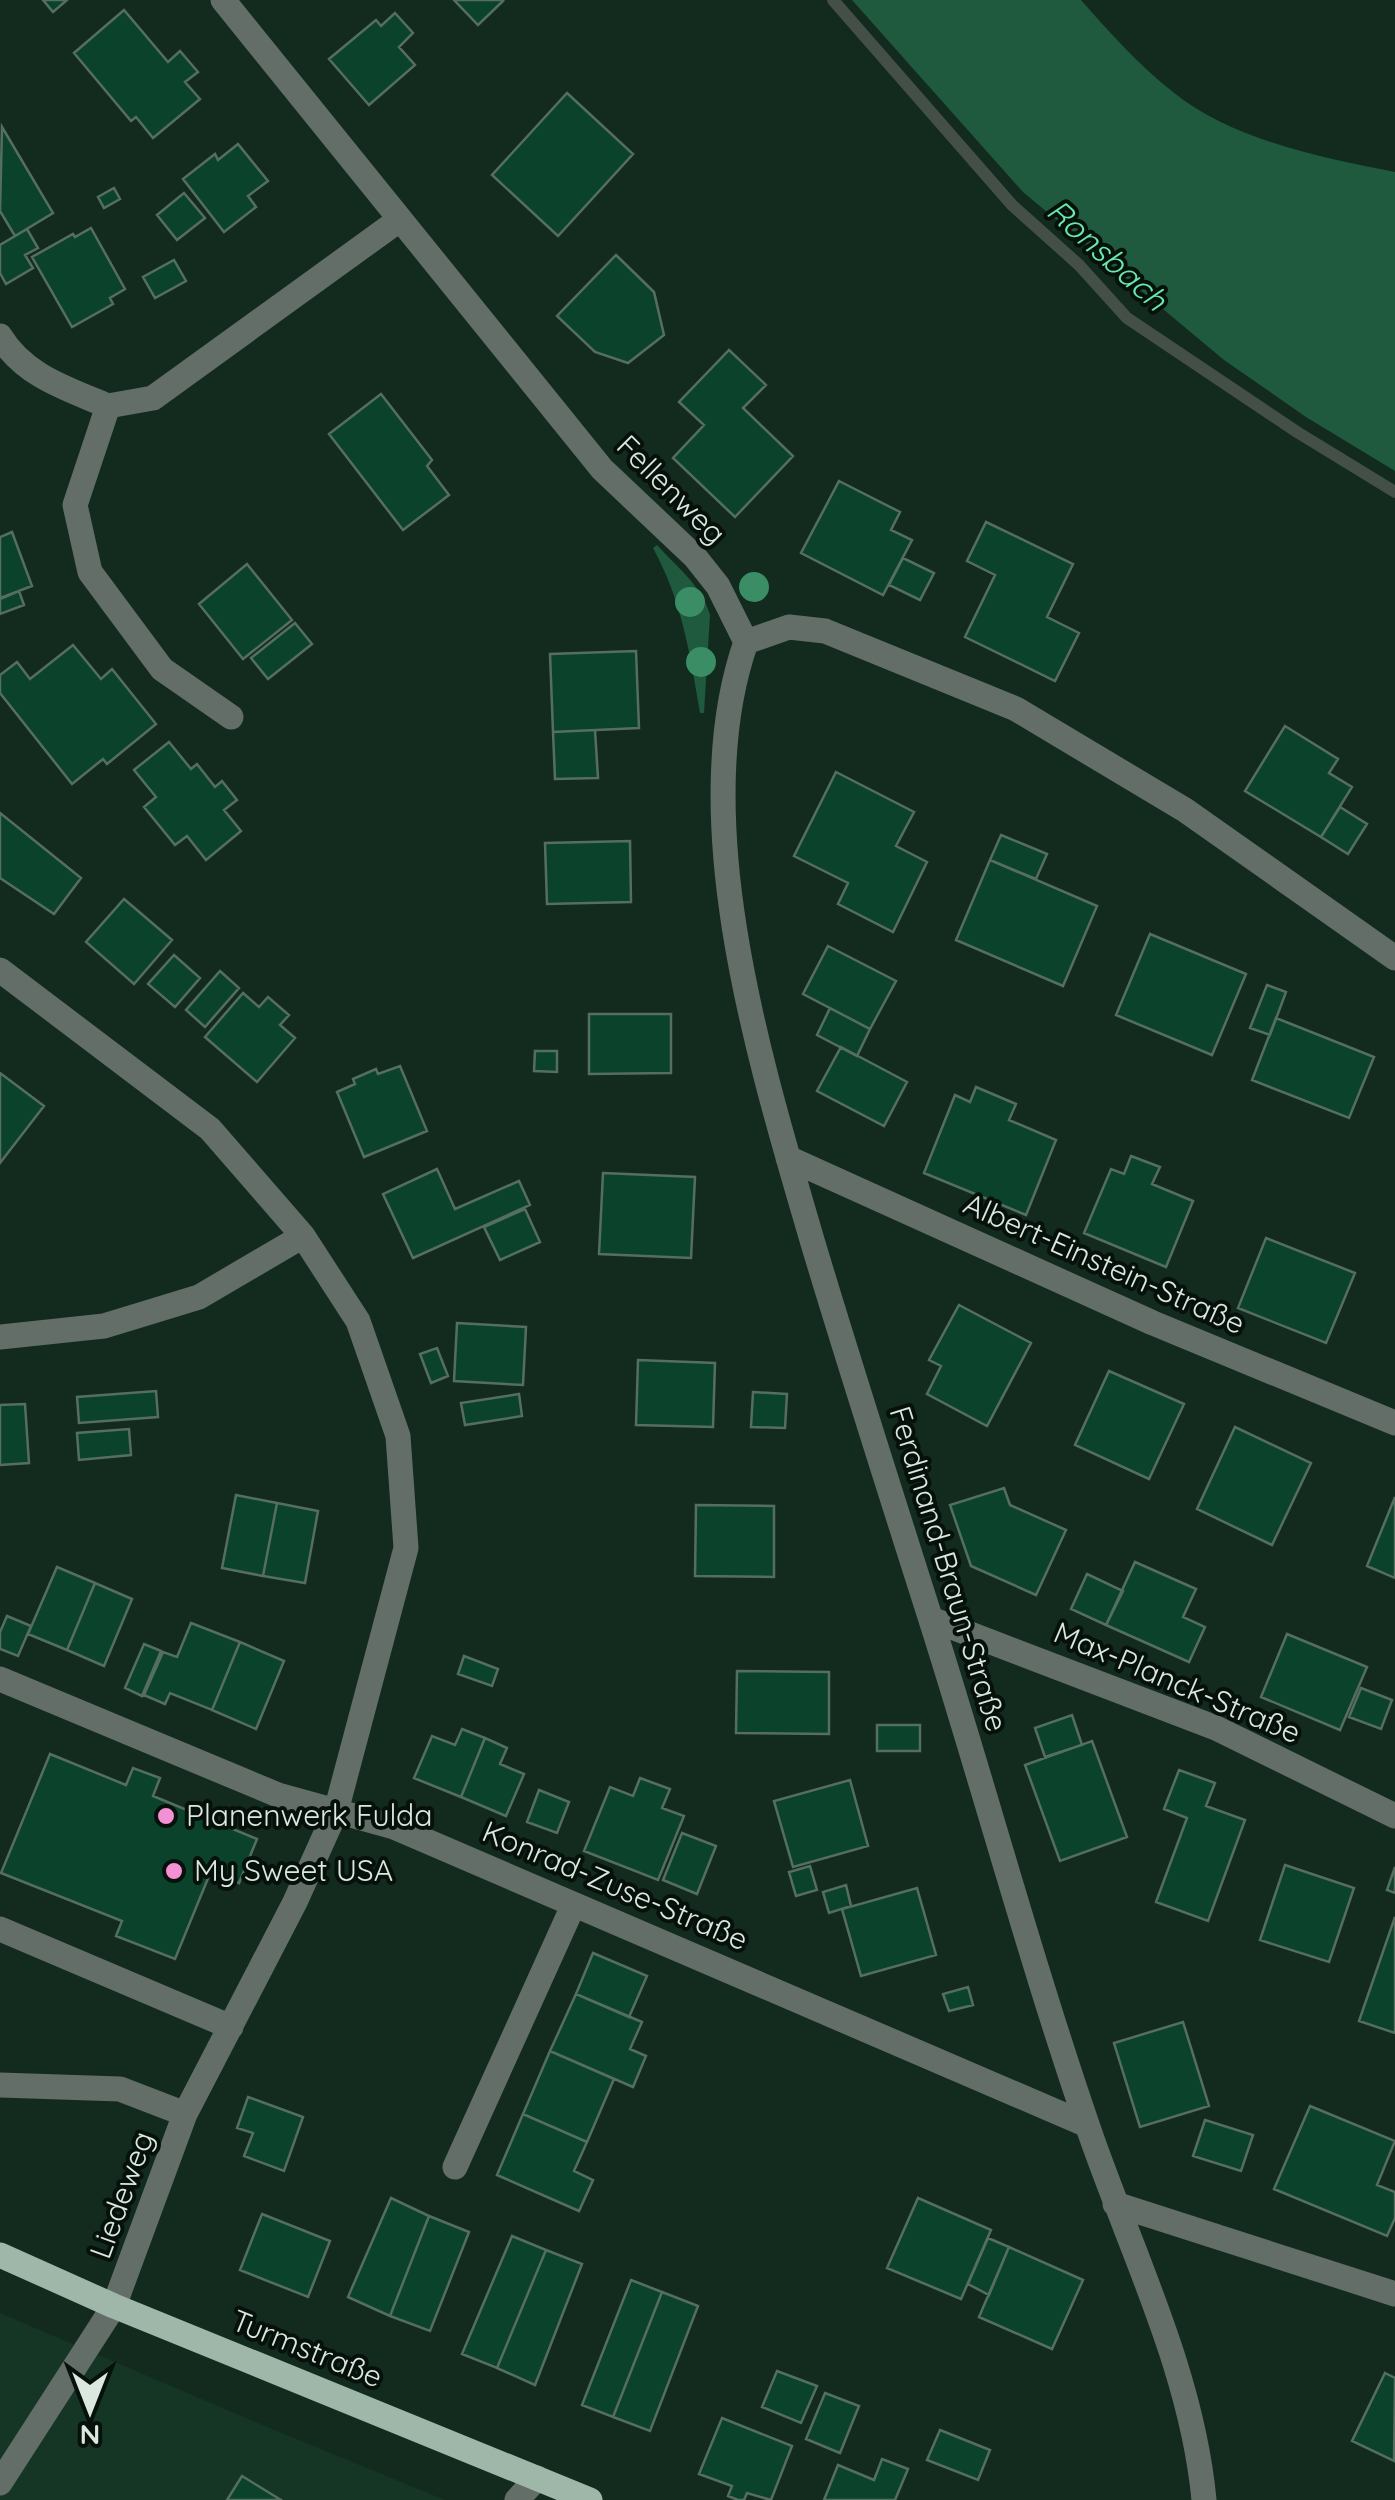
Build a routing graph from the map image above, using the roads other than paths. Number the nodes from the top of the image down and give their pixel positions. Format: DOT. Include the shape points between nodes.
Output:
graph roads {
  1 [pos="223,0"];
  2 [pos="399,220"];
  3 [pos="0,336"];
  4 [pos="108,406"];
  5 [pos="746,642"];
  6 [pos="231,718"];
  7 [pos="1395,958"];
  8 [pos="0,970"];
  9 [pos="788,1158"];
  10 [pos="303,1236"];
  11 [pos="0,1337"];
  12 [pos="1395,1423"];
  13 [pos="930,1618"];
  14 [pos="0,1679"];
  15 [pos="336,1811"];
  16 [pos="1395,1816"];
  17 [pos="572,1906"];
  18 [pos="0,1930"];
  19 [pos="231,2027"];
  20 [pos="0,2085"];
  21 [pos="185,2114"];
  22 [pos="1087,2125"];
  23 [pos="455,2167"];
  24 [pos="1115,2204"];
  25 [pos="0,2255"];
  26 [pos="1395,2294"];
  27 [pos="114,2306"];
  28 [pos="537,2478"];
  29 [pos="0,2483"];
  30 [pos="517,2500"];
  31 [pos="590,2500"];
  32 [pos="1204,2500"];
  1 -- 2 [label="street, Fellenweg"];
  2 -- 4 [label="street" via="153,398"];
  2 -- 5 [label="street, Fellenweg" via="602,469 695,557"];
  3 -- 4 [label="street" via="43,379"];
  4 -- 6 [label="street" via="74,505 90,572 162,669"];
  5 -- 7 [label="street" via="789,627 825,632 1016,708 1185,810"];
  5 -- 9 [label="street, Ferdinand-Braun-Straße" via="731,684 723,742 727,859 754,1027"];
  8 -- 10 [label="street" via="210,1129"];
  9 -- 12 [label="street, Albert-Einstein-Straße" via="1153,1323"];
  9 -- 13 [label="street, Ferdinand-Braun-Straße"];
  10 -- 11 [label="street" via="200,1298 104,1326"];
  10 -- 15 [label="street" via="358,1321 398,1436 406,1548"];
  13 -- 16 [label="street, Max-Planck-Straße" via="1216,1728"];
  13 -- 22 [label="street, Ferdinand-Braun-Straße"];
  14 -- 15 [label="street, Konrad-Zuse-Straße" via="278,1795"];
  15 -- 17 [label="street, Konrad-Zuse-Straße" via="394,1826"];
  15 -- 19 [label="street"];
  17 -- 22 [label="street, Konrad-Zuse-Straße"];
  17 -- 23 [label="street"];
  18 -- 19 [label="street"];
  19 -- 21 [label="street"];
  20 -- 21 [label="street, Liedeweg" via="120,2089"];
  21 -- 27 [label="street, Liedeweg"];
  22 -- 24 [label="street, Ferdinand-Braun-Straße"];
  24 -- 26 [label="street"];
  24 -- 32 [label="street, Ferdinand-Braun-Straße" via="1157,2307"];
  25 -- 27 [label="main road, Turmstraße"];
  27 -- 28 [label="main road, Turmstraße"];
  27 -- 29 [label="street, Liedeweg"];
  28 -- 30 [label="street"];
  28 -- 31 [label="main road, Turmstraße"];
}
